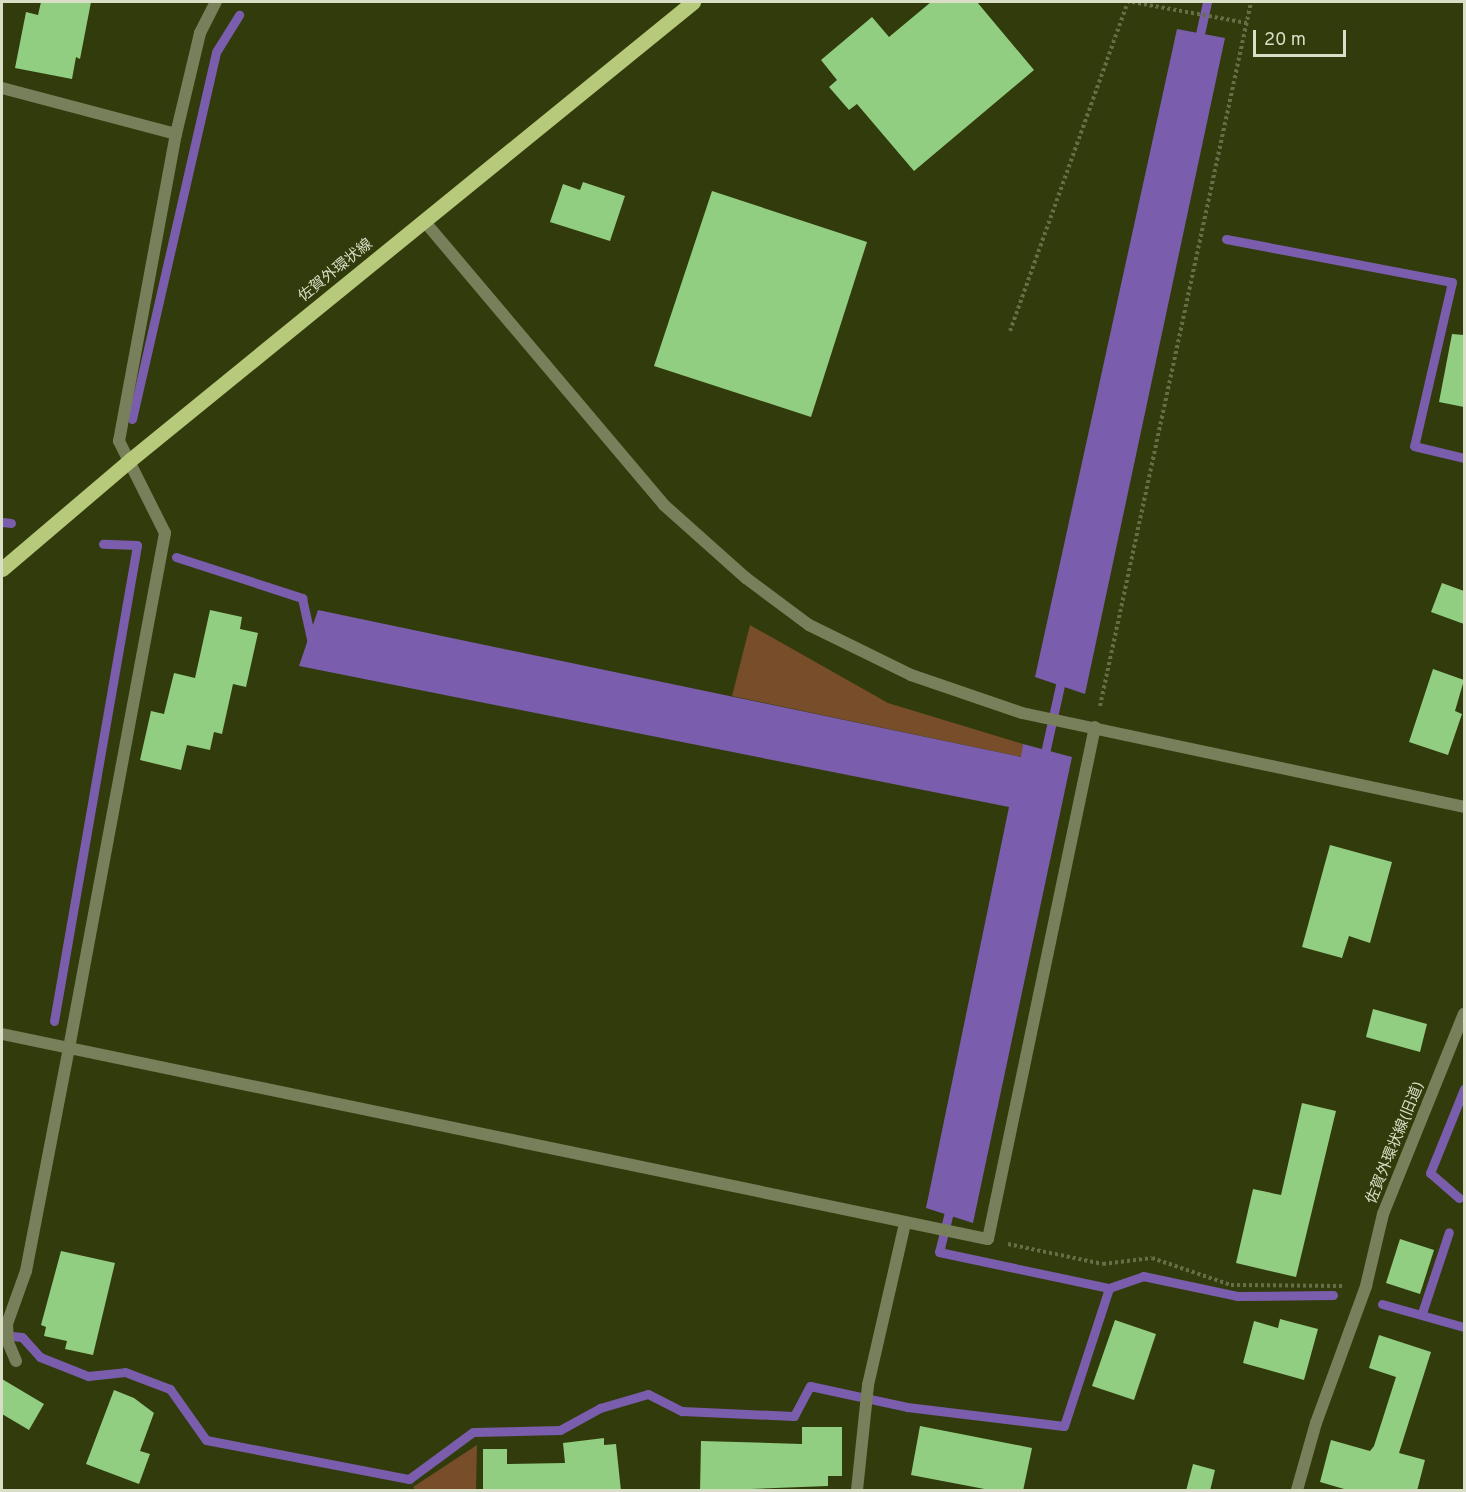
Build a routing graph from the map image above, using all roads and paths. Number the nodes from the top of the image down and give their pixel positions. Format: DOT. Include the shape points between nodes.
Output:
graph roads {
  1 [pos="216,2"];
  2 [pos="693,2"];
  3 [pos="1130,2"];
  4 [pos="1251,2"];
  5 [pos="1247,22"];
  6 [pos="2,88"];
  7 [pos="176,134"];
  8 [pos="425,222"];
  9 [pos="1010,331"];
  10 [pos="130,460"];
  11 [pos="2,569"];
  12 [pos="1095,727"];
  13 [pos="1464,807"];
  14 [pos="1464,1014"];
  15 [pos="2,1034"];
  16 [pos="69,1048"];
  17 [pos="905,1223"];
  18 [pos="988,1239"];
  19 [pos="1366,1286"];
  20 [pos="16,1361"];
  21 [pos="857,1491"];
  22 [pos="1297,1491"];
  1 -- 7 [label="street" via="200,33"];
  2 -- 8 [label="main road, 佐賀外環状線"];
  3 -- 5 [label="path"];
  3 -- 9 [label="path"];
  4 -- 5 [label="path"];
  5 -- 12 [label="path"];
  6 -- 7 [label="street"];
  7 -- 10 [label="street" via="119,441"];
  8 -- 10 [label="main road, 佐賀外環状線"];
  8 -- 12 [label="street" via="664,505 746,578 809,625 911,675 1022,713"];
  10 -- 11 [label="main road, 佐賀外環状線"];
  10 -- 16 [label="street" via="165,533"];
  12 -- 13 [label="street"];
  12 -- 18 [label="street"];
  14 -- 19 [label="street, 佐賀外環状線(旧道)" via="1383,1214"];
  15 -- 16 [label="street"];
  16 -- 17 [label="street"];
  16 -- 20 [label="street" via="26,1271 7,1324 8,1342"];
  17 -- 18 [label="street"];
  17 -- 21 [label="street" via="868,1385"];
  18 -- 19 [label="path" via="1103,1264 1152,1258 1231,1285"];
  19 -- 22 [label="street, 佐賀外環状線(旧道)" via="1316,1423"];
}
